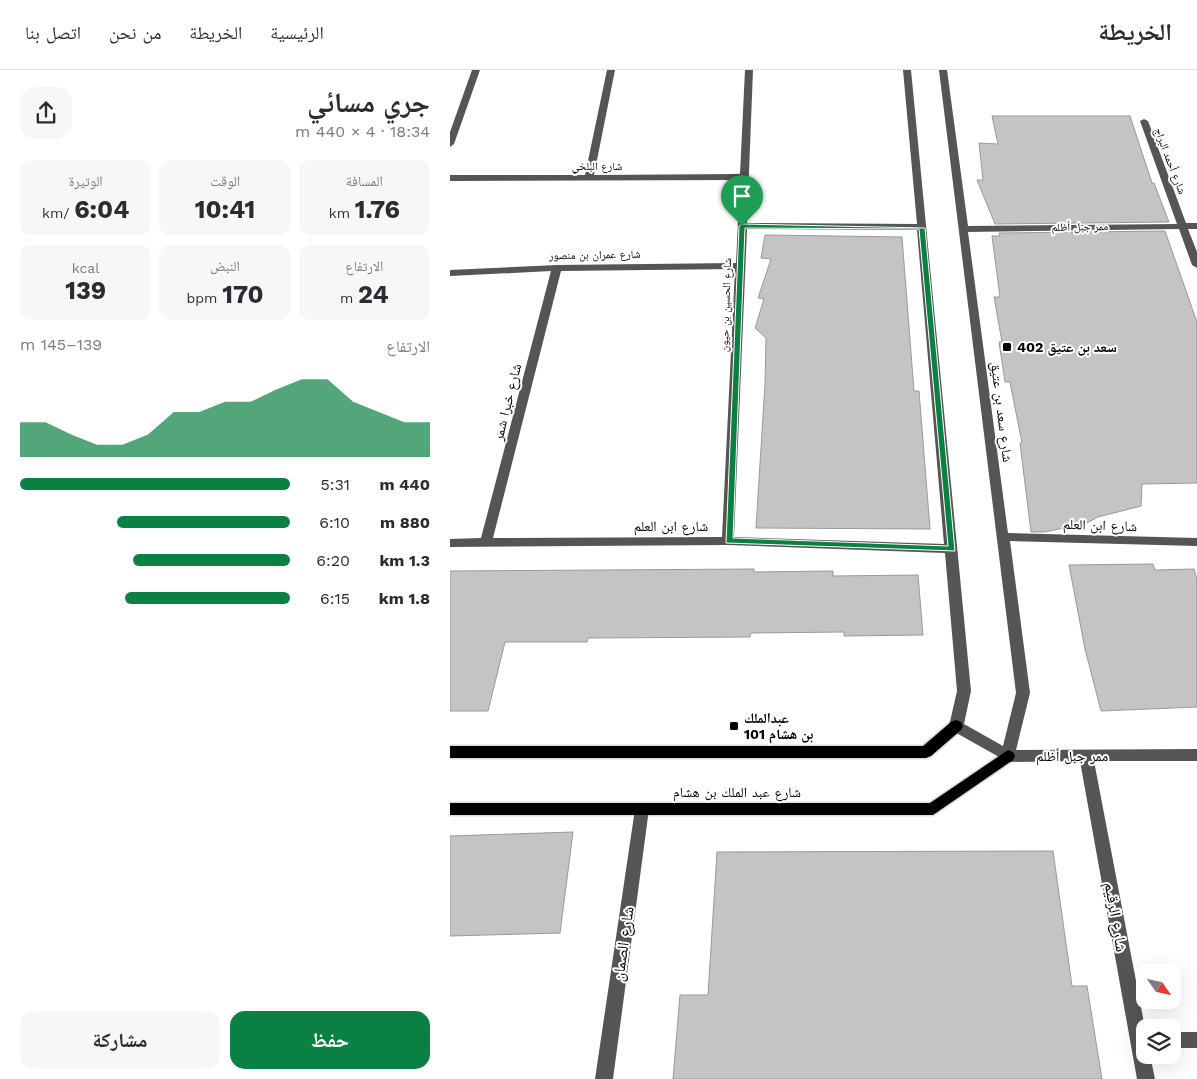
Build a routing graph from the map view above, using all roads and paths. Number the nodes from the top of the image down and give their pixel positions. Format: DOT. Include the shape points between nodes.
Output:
graph roads {
  1 [pos="476,70"];
  2 [pos="611,70"];
  3 [pos="749,70"];
  4 [pos="907,70"];
  5 [pos="943,70"];
  6 [pos="1144,122"];
  7 [pos="450,144"];
  8 [pos="589,177"];
  9 [pos="744,177"];
  10 [pos="450,178"];
  11 [pos="742,226"];
  12 [pos="1183,226"];
  13 [pos="1197,226"];
  14 [pos="922,228"];
  15 [pos="963,229"];
  16 [pos="1197,265"];
  17 [pos="740,266"];
  18 [pos="557,268"];
  19 [pos="450,273"];
  20 [pos="1003,537"];
  21 [pos="728,541"];
  22 [pos="486,542"];
  23 [pos="1197,542"];
  24 [pos="450,543"];
  25 [pos="952,549"];
  26 [pos="956,726"];
  27 [pos="450,752"];
  28 [pos="1197,755"];
  29 [pos="1008,756"];
  30 [pos="1086,756"];
  31 [pos="450,809"];
  32 [pos="642,809"];
  33 [pos="1138,1019"];
  34 [pos="1181,1040"];
  35 [pos="1197,1040"];
  36 [pos="1144,1064"];
  37 [pos="604,1079"];
  38 [pos="1146,1079"];
  1 -- 7 [label="street"];
  2 -- 8 [label="street"];
  3 -- 9 [label="street, شارع الحسين بن حيون"];
  4 -- 14 [label="street"];
  5 -- 15 [label="street, شارع سعد بن عتيق"];
  6 -- 12 [label="street, شارع أحمد البراج"];
  8 -- 9 [label="street, شارع البلخي"];
  8 -- 10 [label="street, شارع البلخي"];
  9 -- 11 [label="street, شارع الحسين بن حيون"];
  11 -- 14 [label="street"];
  11 -- 17 [label="street, شارع الحسين بن حيون"];
  12 -- 13 [label="street, ممر جبل أظلم"];
  12 -- 15 [label="street, ممر جبل أظلم"];
  12 -- 16 [label="street, شارع أحمد البراج"];
  14 -- 25 [label="street"];
  15 -- 20 [label="street, شارع سعد بن عتيق"];
  17 -- 18 [label="street, شارع عمران بن منصور"];
  17 -- 21 [label="street, شارع الحسين بن حيون"];
  18 -- 19 [label="street, شارع عمران بن منصور"];
  18 -- 22 [label="street, شارع خبرا شمر"];
  20 -- 23 [label="street, شارع ابن العلم"];
  20 -- 29 [label="street, شارع سعد بن عتيق" via="1023,693"];
  21 -- 22 [label="street, شارع ابن العلم"];
  21 -- 25 [label="street, شارع ابن العلم"];
  22 -- 24 [label="street, شارع ابن العلم"];
  25 -- 26 [label="street" via="964,691"];
  26 -- 27 [label="main road" via="926,752"];
  26 -- 29 [label="street, ممر جبل أظلم"];
  28 -- 30 [label="street, ممر جبل أظلم"];
  29 -- 30 [label="street, ممر جبل أظلم"];
  29 -- 32 [label="main road, شارع عبد الملك بن هشام" via="933,808"];
  30 -- 33 [label="street, شارع الرقيم"];
  31 -- 32 [label="main road, شارع عبد الملك بن هشام"];
  32 -- 37 [label="street, شارع الصمان"];
  34 -- 35 [label="street"];
  36 -- 38 [label="street, شارع الرقيم"];
}
